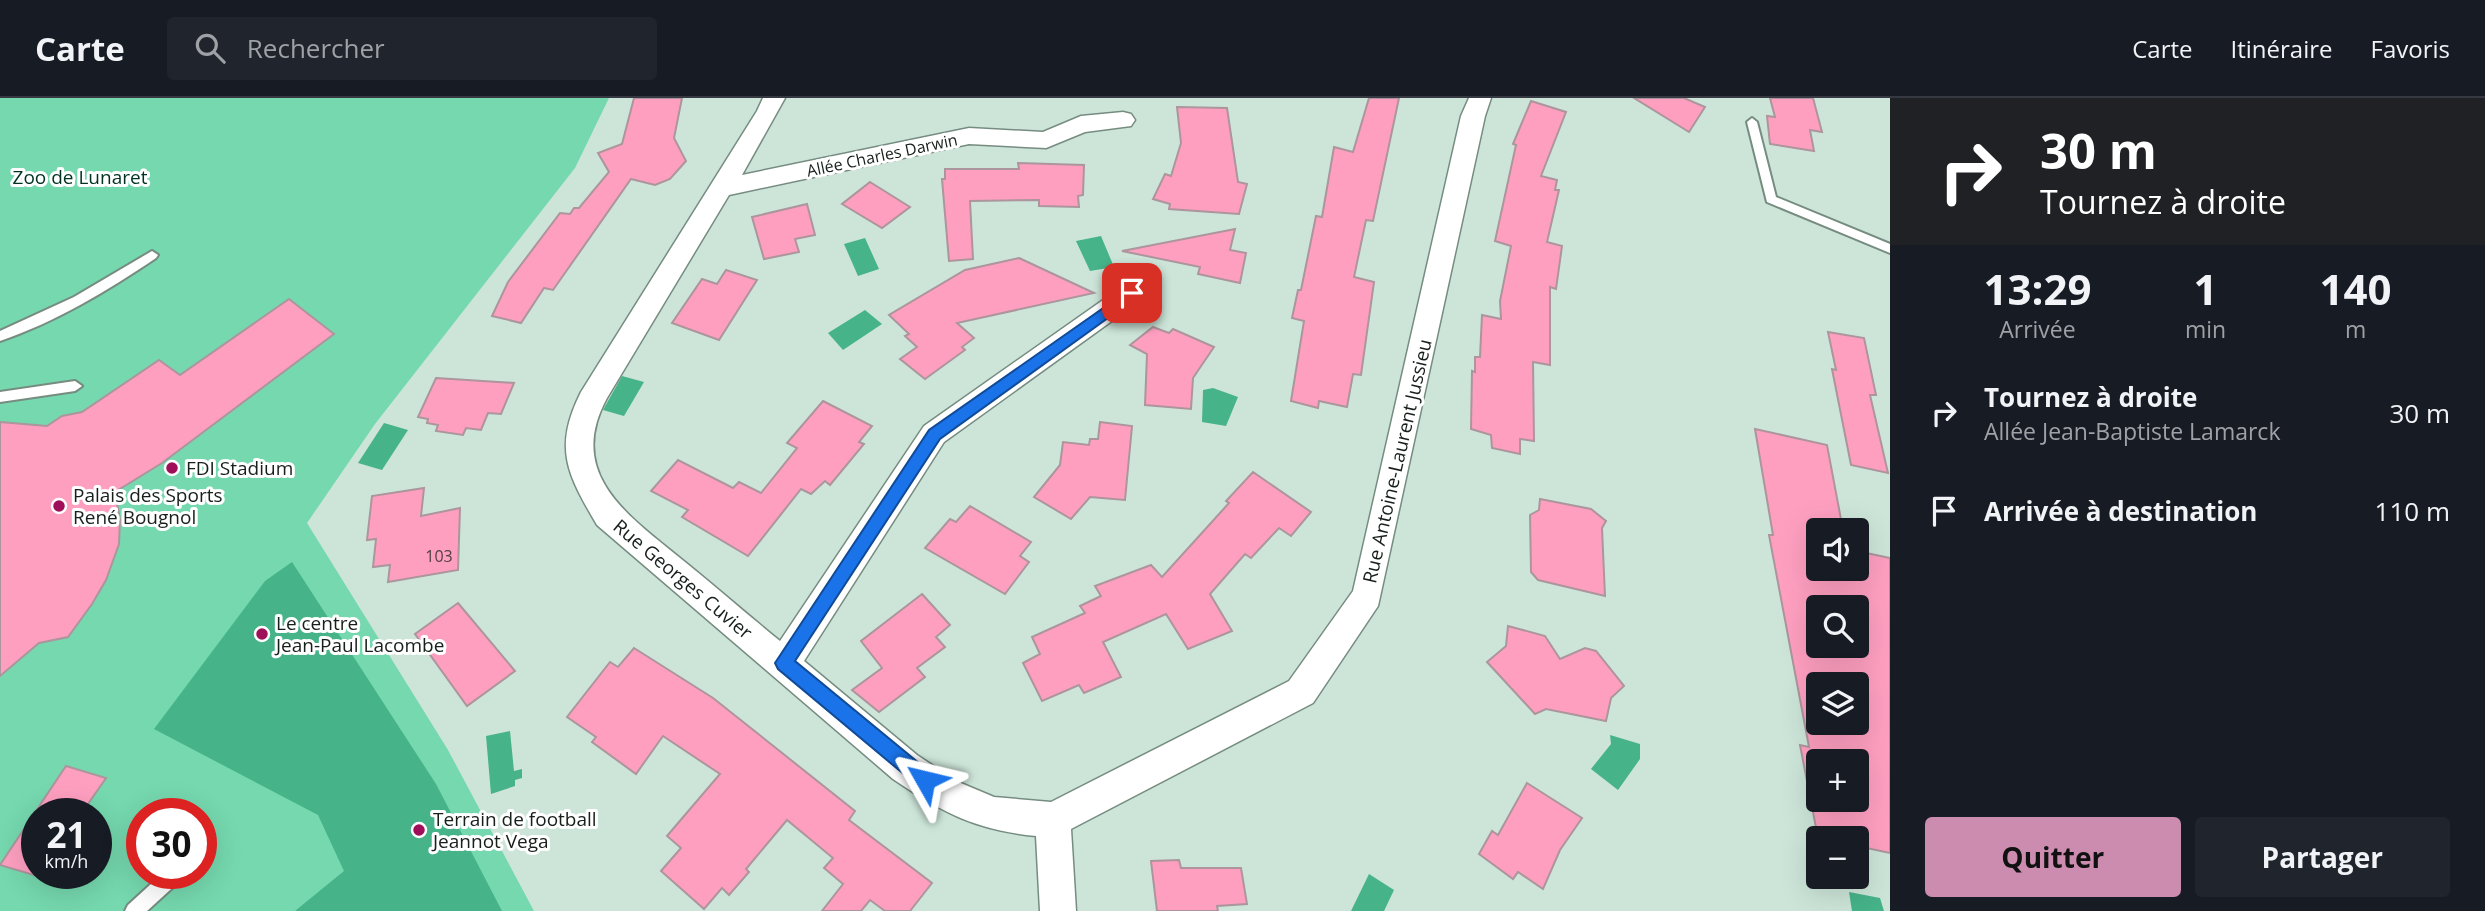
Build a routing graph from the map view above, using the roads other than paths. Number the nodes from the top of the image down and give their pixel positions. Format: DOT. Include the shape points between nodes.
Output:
graph roads {
  1 [pos="774,98"];
  2 [pos="1480,98"];
  3 [pos="1123,120"];
  4 [pos="1752,121"];
  5 [pos="723,188"];
  6 [pos="1890,249"];
  7 [pos="152,255"];
  8 [pos="1132,293"];
  9 [pos="0,336"];
  10 [pos="75,386"];
  11 [pos="0,397"];
  12 [pos="784,663"];
  13 [pos="1053,820"];
  14 [pos="158,889"];
  15 [pos="134,911"];
  16 [pos="1058,911"];
  1 -- 5 [label="street, Rue Georges Cuvier"];
  2 -- 13 [label="street, Rue Antoine-Laurent Jussieu" via="1367,596 1301,692"];
  3 -- 5 [label="street, Allée Charles Darwin" via="1081,124 1046,140 970,136"];
  4 -- 6 [label="lane" via="1771,199"];
  5 -- 12 [label="street, Rue Georges Cuvier" via="651,296 586,412 578,442 583,474 608,516"];
  7 -- 9 [label="lane" via="106,285"];
  8 -- 12 [label="street" via="934,434"];
  10 -- 11 [label="lane"];
  12 -- 13 [label="street, Rue Georges Cuvier" via="905,766 944,793 994,814"];
  13 -- 16 [label="street"];
  14 -- 15 [label="lane"];
}
